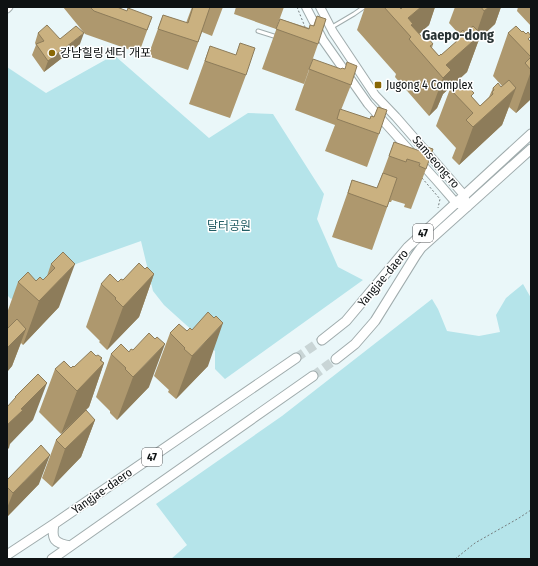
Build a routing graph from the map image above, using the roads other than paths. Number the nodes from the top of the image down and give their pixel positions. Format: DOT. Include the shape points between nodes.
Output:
graph roads {
  1 [pos="306,7"];
  2 [pos="320,7"];
  3 [pos="360,7"];
  4 [pos="366,8"];
  5 [pos="354,14"];
  6 [pos="331,28"];
  7 [pos="258,31"];
  8 [pos="284,39"];
  9 [pos="531,134"];
  10 [pos="531,149"];
  11 [pos="464,195"];
  12 [pos="456,203"];
  13 [pos="467,207"];
  14 [pos="322,340"];
  15 [pos="296,358"];
  16 [pos="336,359"];
  17 [pos="312,376"];
  18 [pos="54,524"];
  19 [pos="70,546"];
  20 [pos="7,555"];
  21 [pos="52,559"];
  1 -- 12 [label="main road, Samseong-ro" via="314,29 368,104"];
  2 -- 6 [label="main road, Samseong-ro"];
  3 -- 5 [label="lane"];
  4 -- 5 [label="lane"];
  5 -- 6 [label="lane"];
  6 -- 11 [label="main road, Samseong-ro" via="375,95"];
  7 -- 8 [label="lane"];
  9 -- 11 [label="main road, Yangjae-daero / 47"];
  10 -- 13 [label="main road, Yangjae-daero / 47"];
  11 -- 12 [label="main road, Yangjae-daero / 47"];
  11 -- 13 [label="main road, Samseong-ro"];
  12 -- 13 [label="main road, Samseong-ro"];
  12 -- 14 [label="main road, Yangjae-daero / 47" via="408,247 346,321"];
  13 -- 16 [label="main road, Yangjae-daero / 47" via="421,248 375,321 355,344"];
  15 -- 18 [label="main road, Yangjae-daero / 47"];
  17 -- 19 [label="main road, 47"];
  18 -- 19 [label="main road" via="55,539 60,544"];
  18 -- 20 [label="main road, Yangjae-daero / 47"];
  19 -- 21 [label="main road, 47"];
}
